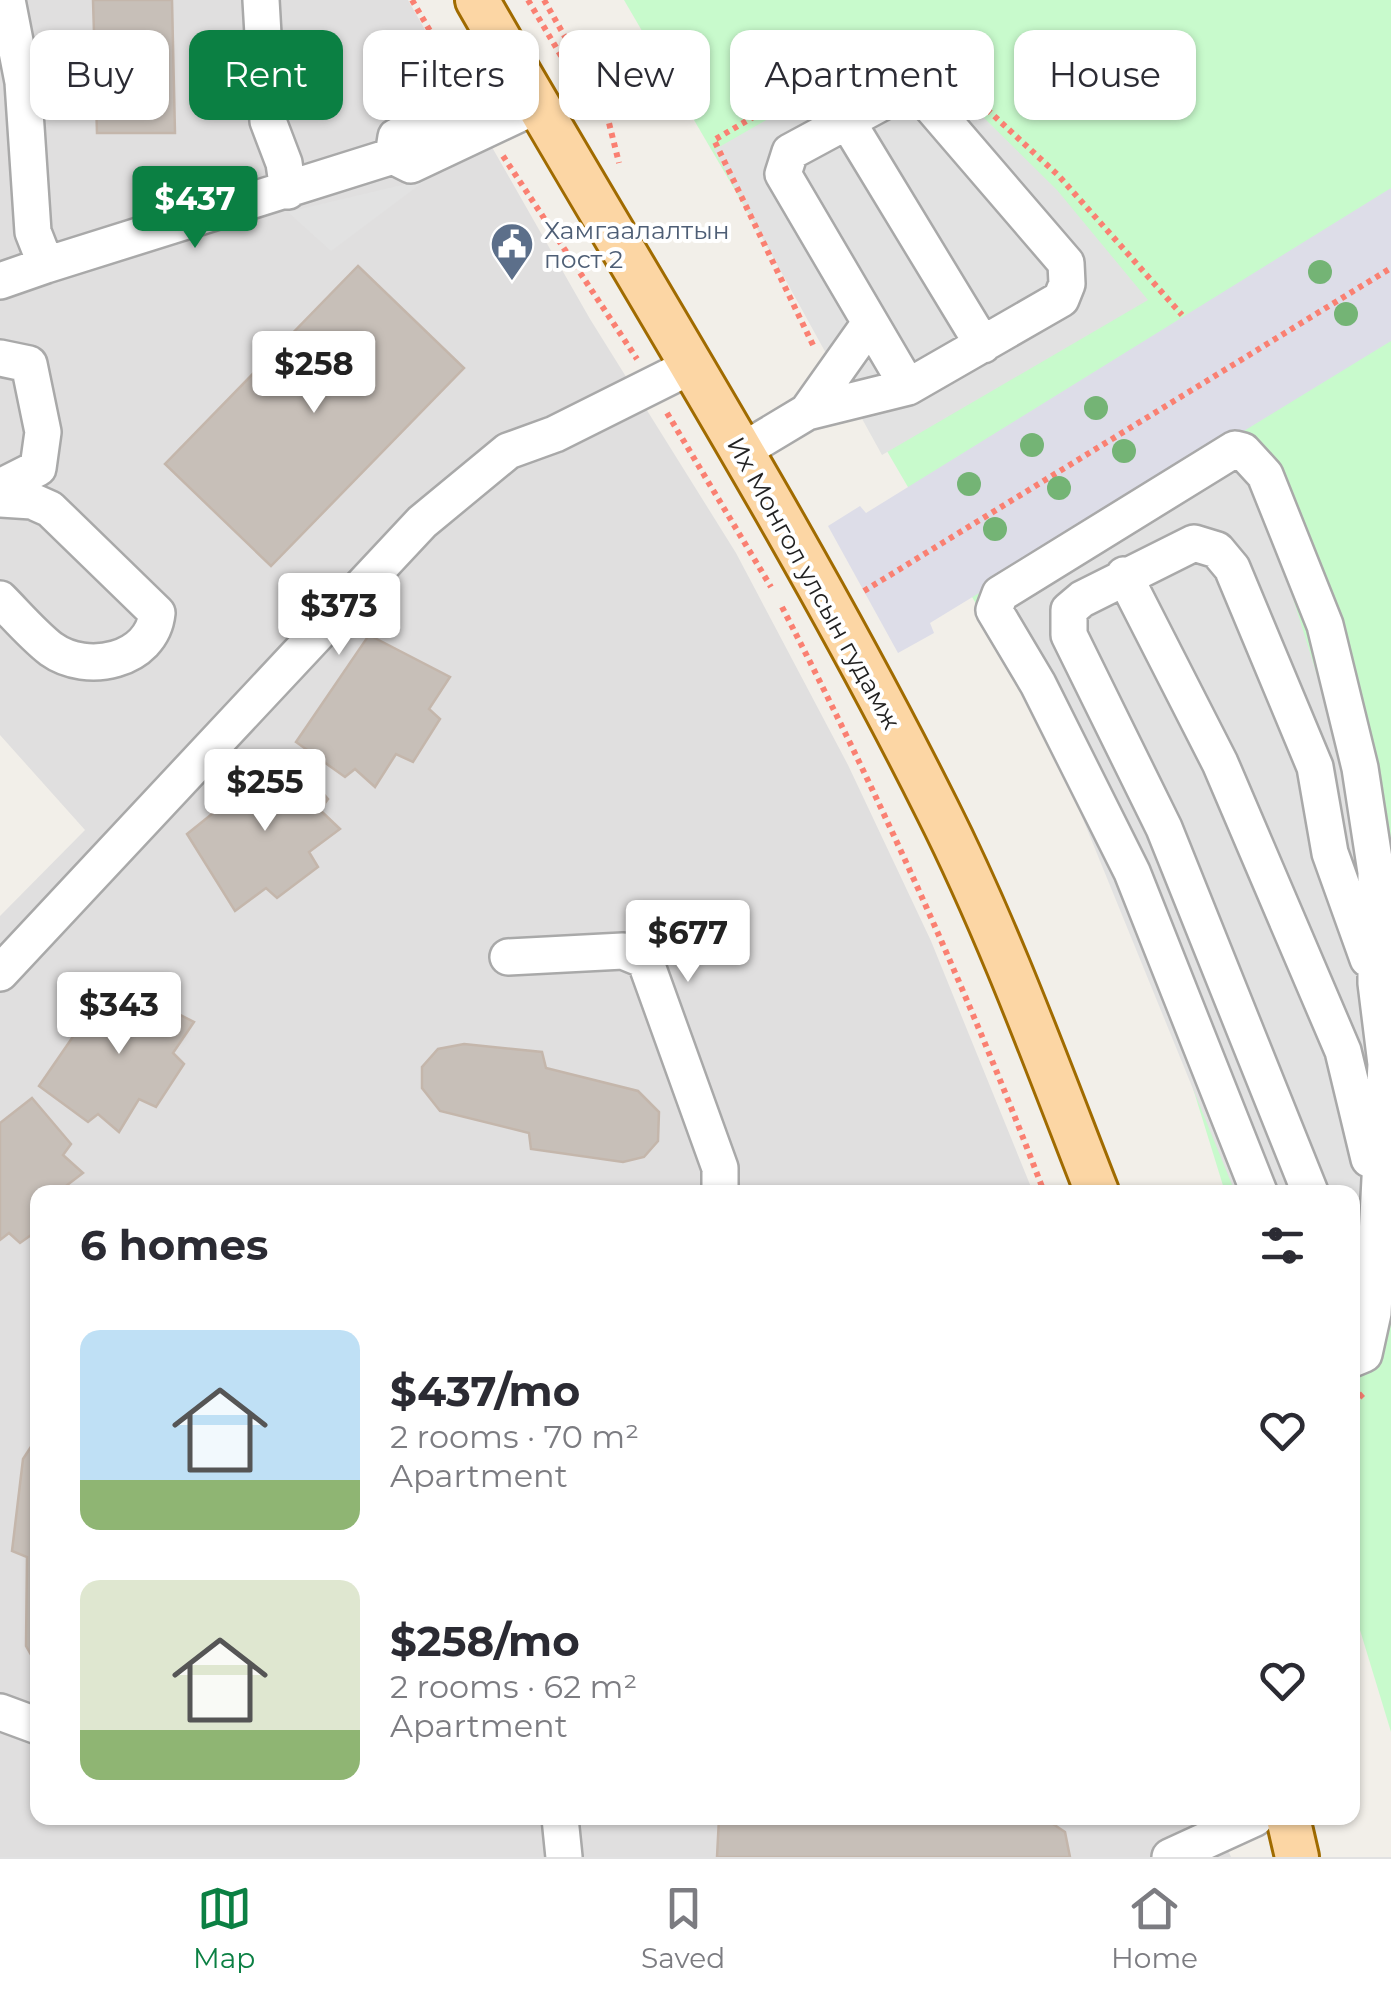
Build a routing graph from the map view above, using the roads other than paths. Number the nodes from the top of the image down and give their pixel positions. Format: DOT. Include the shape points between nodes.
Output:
graph roads {
  1 [pos="6,0"];
  2 [pos="261,0"];
  3 [pos="477,0"];
  4 [pos="494,30"];
  5 [pos="539,107"];
  6 [pos="471,120"];
  7 [pos="846,122"];
  8 [pos="288,191"];
  9 [pos="46,266"];
  10 [pos="0,281"];
  11 [pos="870,322"];
  12 [pos="983,345"];
  13 [pos="0,358"];
  14 [pos="693,365"];
  15 [pos="908,387"];
  16 [pos="807,412"];
  17 [pos="742,451"];
  18 [pos="0,487"];
  19 [pos="0,500"];
  20 [pos="1124,576"];
  21 [pos="0,599"];
  22 [pos="508,956"];
  23 [pos="0,973"];
  24 [pos="1376,984"];
  25 [pos="720,1185"];
  26 [pos="1095,1185"];
  27 [pos="1256,1185"];
  28 [pos="1307,1185"];
  29 [pos="1376,1189"];
  30 [pos="1360,1355"];
  31 [pos="0,1712"];
  32 [pos="30,1723"];
  33 [pos="561,1825"];
  34 [pos="1240,1825"];
  35 [pos="1290,1825"];
  36 [pos="564,1857"];
  37 [pos="1170,1857"];
  38 [pos="1297,1857"];
  1 -- 9 [label="street" via="22,82 33,232"];
  2 -- 8 [label="street" via="268,121"];
  3 -- 4 [label="main road, Их Монгол улсын гудамж"];
  5 -- 14 [label="main road, Их Монгол улсын гудамж"];
  6 -- 8 [label="street" via="410,165 392,156"];
  7 -- 11 [label="street" via="790,152 783,174"];
  7 -- 12 [label="street"];
  7 -- 12 [label="street" via="902,91 916,93 1066,263 1061,299"];
  8 -- 9 [label="street"];
  9 -- 10 [label="street"];
  11 -- 15 [label="street"];
  11 -- 16 [label="street"];
  12 -- 15 [label="street"];
  13 -- 18 [label="street" via="29,364 42,450 38,468"];
  14 -- 17 [label="main road, Их Монгол улсын гудамж"];
  14 -- 23 [label="street" via="508,451 422,522"];
  15 -- 16 [label="street"];
  16 -- 17 [label="street"];
  17 -- 26 [label="main road, Их Монгол улсын гудамж" via="939,813"];
  19 -- 21 [label="street" via="50,509 158,613 143,646 125,658 82,660 54,651"];
  20 -- 24 [label="street" via="1194,543 1216,550 1232,568 1315,766 1330,854"];
  20 -- 28 [label="street" via="1069,610 1069,636 1164,828"];
  20 -- 29 [label="street" via="1220,763 1343,1051"];
  22 -- 25 [label="street" via="623,951 645,960 720,1168"];
  24 -- 27 [label="street" via="1376,872 1360,768 1325,625 1265,475 1235,449 1000,594 994,610 1132,872"];
  24 -- 29 [label="street" via="1386,1064"];
  29 -- 30 [label="street" via="1373,1313"];
  31 -- 32 [label="street"];
  33 -- 36 [label="street"];
  34 -- 37 [label="street"];
  35 -- 38 [label="main road"];
}
